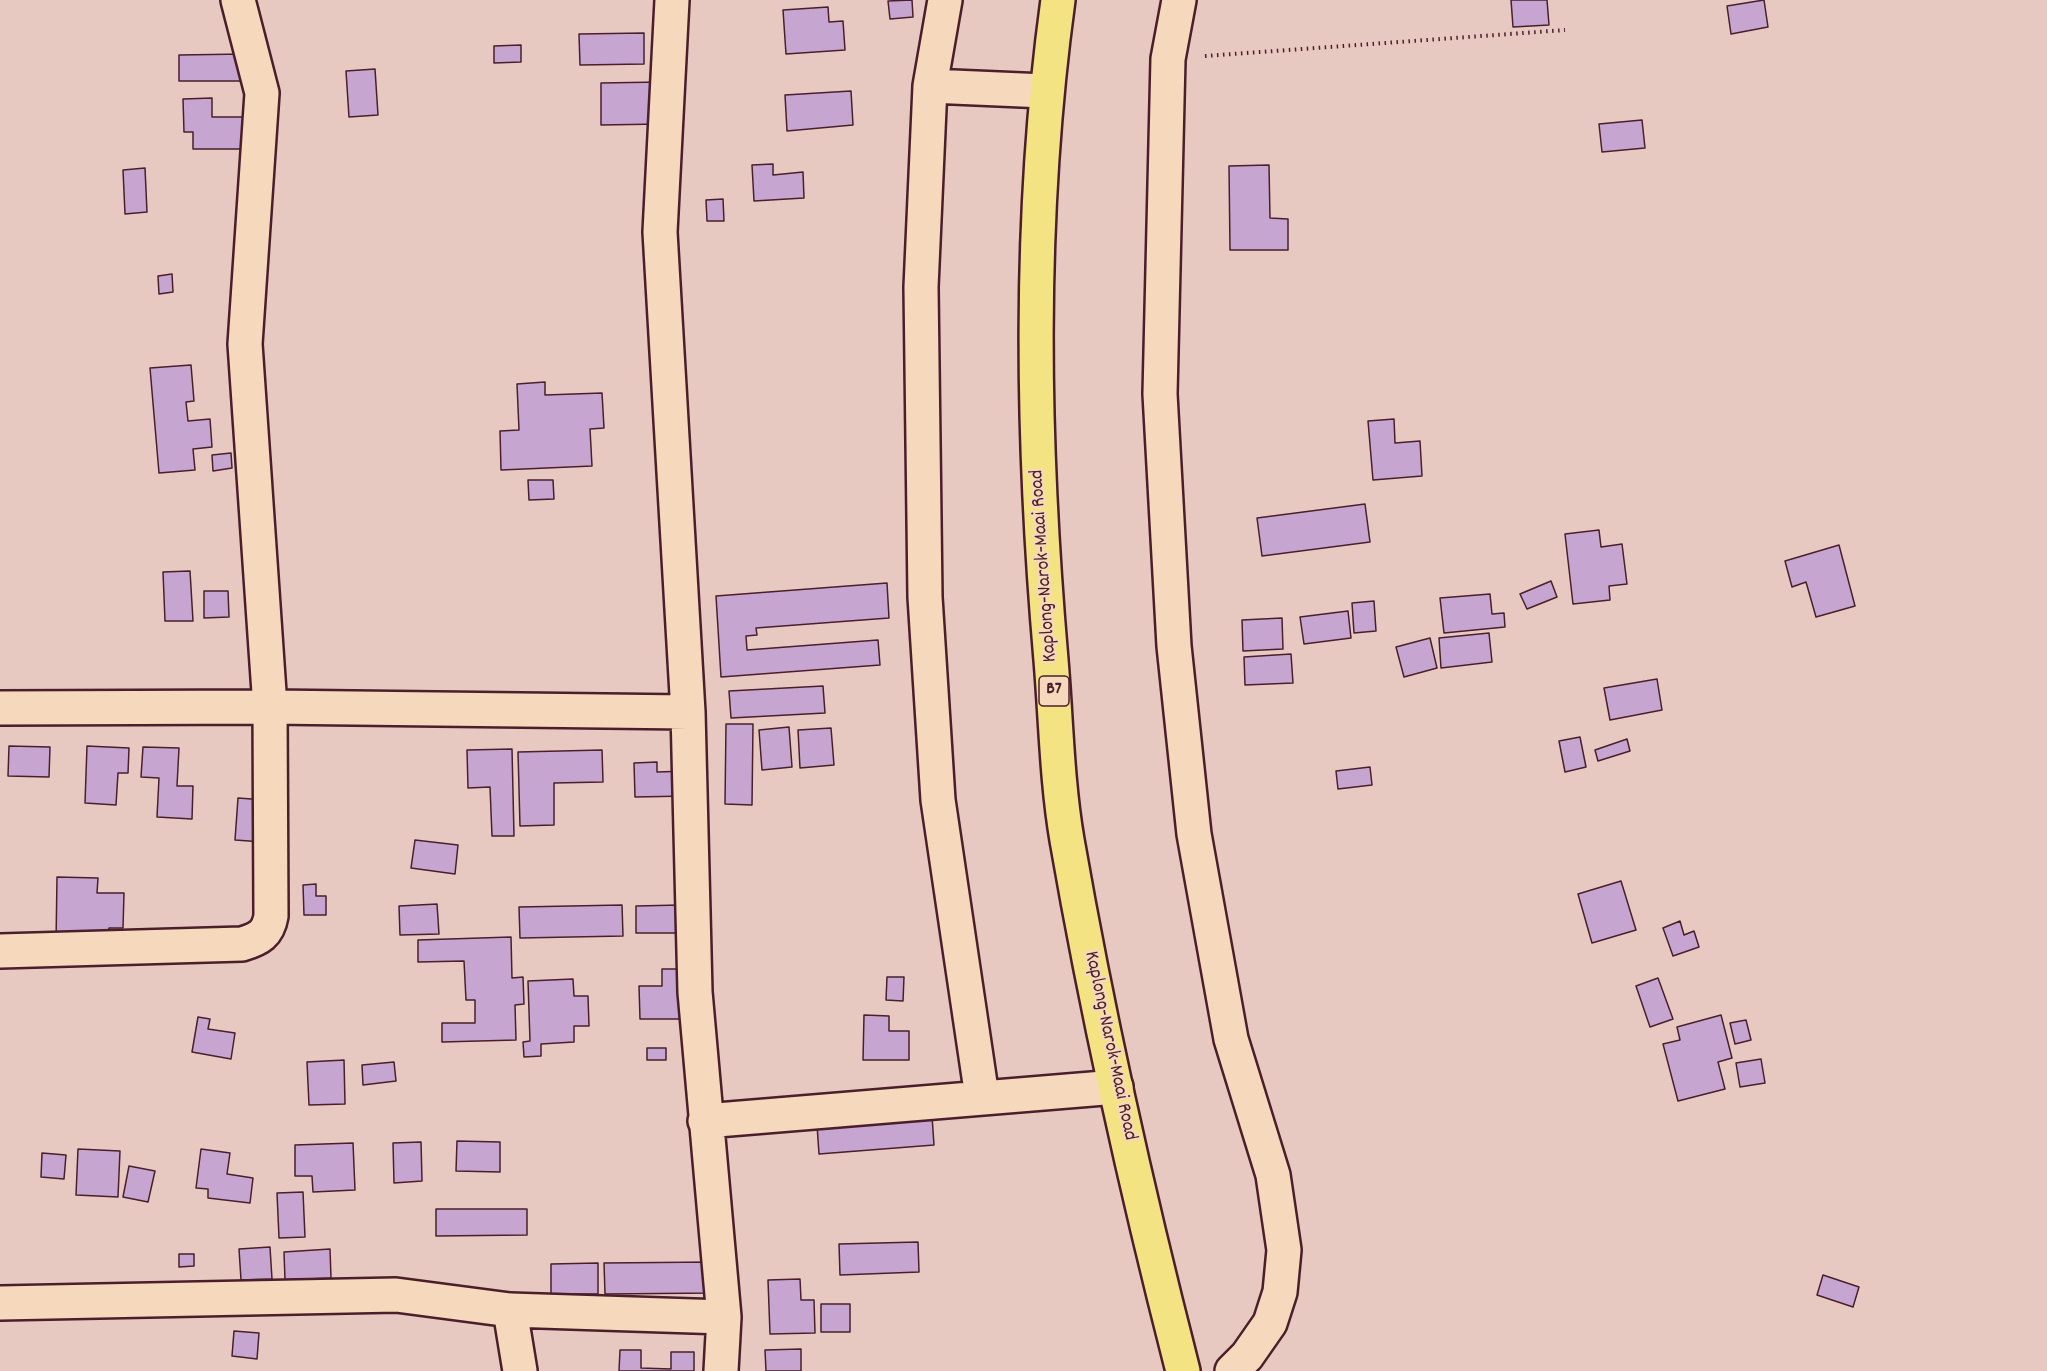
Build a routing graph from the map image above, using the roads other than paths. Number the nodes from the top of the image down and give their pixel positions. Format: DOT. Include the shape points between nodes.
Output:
graph roads {
  1 [pos="238,0"];
  2 [pos="672,0"];
  3 [pos="945,0"];
  4 [pos="1058,0"];
  5 [pos="1179,0"];
  6 [pos="930,86"];
  7 [pos="1045,91"];
  8 [pos="270,707"];
  9 [pos="0,708"];
  10 [pos="688,712"];
  11 [pos="0,951"];
  12 [pos="1116,1087"];
  13 [pos="982,1097"];
  14 [pos="705,1121"];
  15 [pos="0,1303"];
  16 [pos="510,1310"];
  17 [pos="724,1317"];
  18 [pos="520,1371"];
  19 [pos="721,1371"];
  20 [pos="1183,1371"];
  21 [pos="1232,1371"];
  1 -- 8 [label="street" via="262,93 245,344"];
  2 -- 10 [label="street" via="660,232"];
  3 -- 6 [label="street"];
  4 -- 7 [label="highway, Kaplong-Narok-Maai Road / B7"];
  5 -- 21 [label="street" via="1168,59 1160,394 1174,646 1194,834 1231,1039 1273,1175 1284,1250 1280,1292 1270,1323"];
  6 -- 7 [label="street"];
  6 -- 13 [label="street" via="921,287 925,597 938,801"];
  7 -- 12 [label="highway, Kaplong-Narok-Maai Road / B7" via="1036,326 1040,536 1066,837"];
  8 -- 9 [label="street"];
  8 -- 10 [label="street"];
  8 -- 11 [label="street" via="268,930 242,944"];
  10 -- 14 [label="street" via="695,992"];
  12 -- 13 [label="street"];
  12 -- 20 [label="highway, Kaplong-Narok-Maai Road / B7"];
  13 -- 14 [label="street"];
  14 -- 17 [label="street"];
  15 -- 16 [label="street" via="396,1295"];
  16 -- 17 [label="street"];
  16 -- 18 [label="street"];
  17 -- 19 [label="street"];
}
